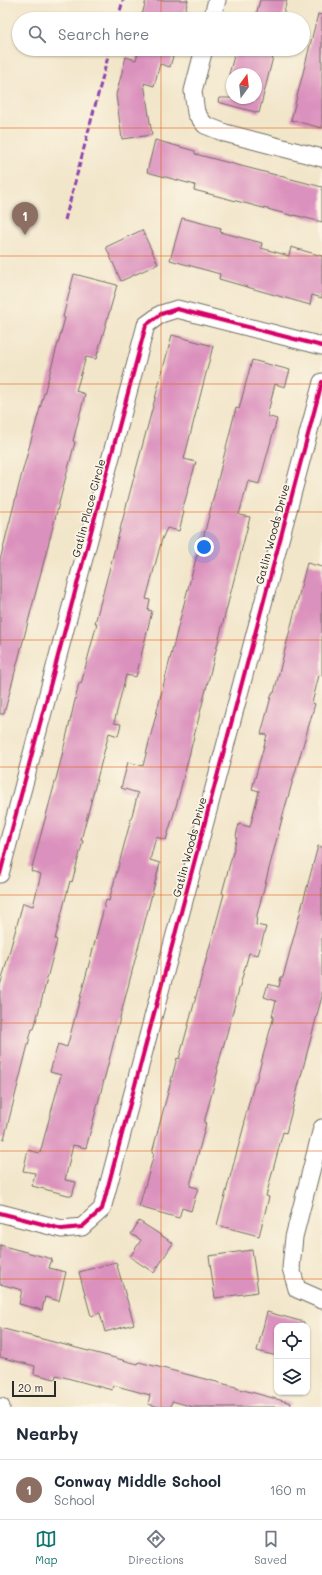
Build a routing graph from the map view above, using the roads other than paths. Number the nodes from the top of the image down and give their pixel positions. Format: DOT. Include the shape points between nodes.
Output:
graph roads {
  1 [pos="217,0"];
  2 [pos="214,12"];
  3 [pos="202,56"];
  4 [pos="322,158"];
  5 [pos="322,346"];
  6 [pos="322,382"];
  7 [pos="0,874"];
  8 [pos="322,1128"];
  9 [pos="0,1213"];
  10 [pos="322,1300"];
  1 -- 2 [label="street"];
  3 -- 4 [label="street" via="193,91 196,113 205,125 225,133"];
  5 -- 7 [label="street, Gatlin Place Circle" via="177,309 160,314 146,325"];
  6 -- 9 [label="street, Gatlin Woods Drive" via="102,1209 82,1227 62,1229"];
  8 -- 10 [label="street" via="294,1238 291,1268 297,1289"];
}
